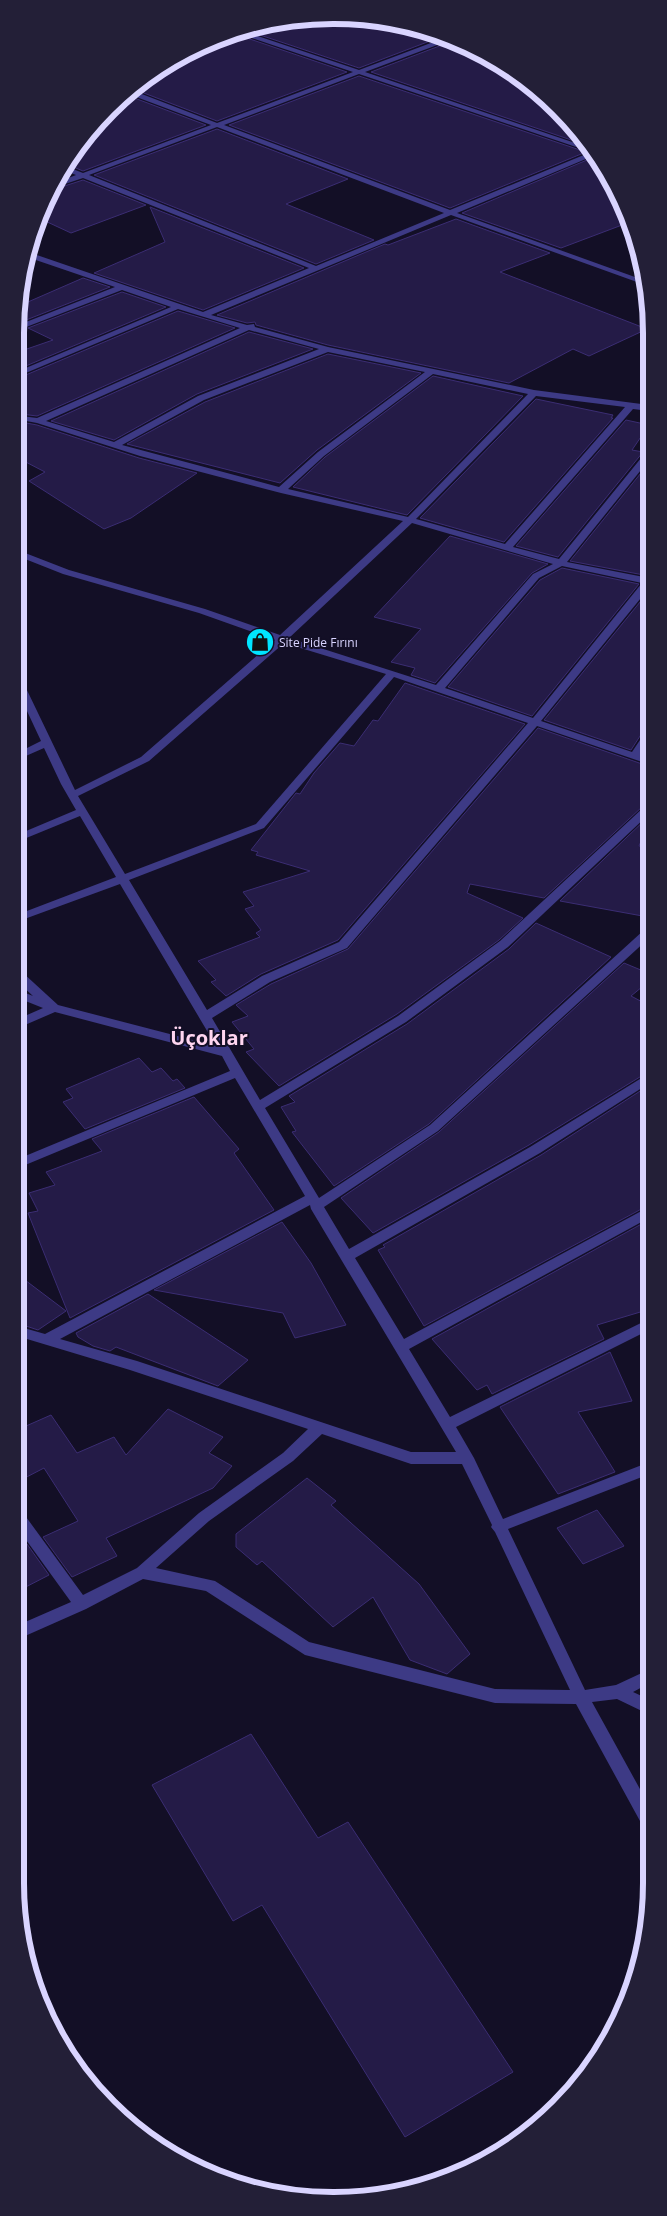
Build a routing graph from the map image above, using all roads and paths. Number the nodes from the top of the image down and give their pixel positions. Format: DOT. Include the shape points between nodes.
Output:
graph roads {
  1 [pos="249,35"];
  2 [pos="438,42"];
  3 [pos="356,72"];
  4 [pos="137,95"];
  5 [pos="214,125"];
  6 [pos="580,147"];
  7 [pos="587,156"];
  8 [pos="70,171"];
  9 [pos="82,176"];
  10 [pos="63,183"];
  11 [pos="450,212"];
  12 [pos="33,257"];
  13 [pos="315,268"];
  14 [pos="639,281"];
  15 [pos="123,287"];
  16 [pos="179,306"];
  17 [pos="203,315"];
  18 [pos="24,326"];
  19 [pos="251,326"];
  20 [pos="327,349"];
  21 [pos="24,372"];
  22 [pos="430,373"];
  23 [pos="534,393"];
  24 [pos="632,405"];
  25 [pos="643,407"];
  26 [pos="24,419"];
  27 [pos="38,421"];
  28 [pos="113,446"];
  29 [pos="643,462"];
  30 [pos="281,490"];
  31 [pos="410,520"];
  32 [pos="508,547"];
  33 [pos="24,556"];
  34 [pos="562,563"];
  35 [pos="643,581"];
  36 [pos="643,588"];
  37 [pos="282,639"];
  38 [pos="392,673"];
  39 [pos="438,689"];
  40 [pos="24,695"];
  41 [pos="535,722"];
  42 [pos="46,743"];
  43 [pos="643,743"];
  44 [pos="24,754"];
  45 [pos="634,756"];
  46 [pos="643,759"];
  47 [pos="72,795"];
  48 [pos="82,811"];
  49 [pos="643,814"];
  50 [pos="24,836"];
  51 [pos="123,880"];
  52 [pos="24,916"];
  53 [pos="643,938"];
  54 [pos="24,980"];
  55 [pos="24,996"];
  56 [pos="54,1008"];
  57 [pos="204,1017"];
  58 [pos="24,1021"];
  59 [pos="226,1054"];
  60 [pos="238,1072"];
  61 [pos="643,1081"];
  62 [pos="258,1107"];
  63 [pos="24,1161"];
  64 [pos="314,1202"];
  65 [pos="643,1215"];
  66 [pos="347,1256"];
  67 [pos="643,1327"];
  68 [pos="24,1333"];
  69 [pos="46,1340"];
  70 [pos="401,1347"];
  71 [pos="447,1425"];
  72 [pos="318,1429"];
  73 [pos="467,1458"];
  74 [pos="643,1471"];
  75 [pos="24,1525"];
  76 [pos="498,1527"];
  77 [pos="142,1572"];
  78 [pos="82,1604"];
  79 [pos="24,1629"];
  80 [pos="643,1680"];
  81 [pos="618,1692"];
  82 [pos="582,1696"];
  83 [pos="643,1704"];
  84 [pos="643,1810"];
  1 -- 3 [label="street"];
  2 -- 3 [label="street"];
  3 -- 5 [label="street"];
  3 -- 6 [label="street"];
  4 -- 5 [label="street"];
  5 -- 9 [label="street"];
  5 -- 11 [label="street"];
  7 -- 11 [label="street"];
  8 -- 9 [label="street"];
  9 -- 10 [label="street"];
  9 -- 13 [label="street"];
  11 -- 13 [label="street"];
  11 -- 14 [label="street"];
  12 -- 15 [label="street"];
  13 -- 17 [label="street"];
  15 -- 16 [label="street"];
  15 -- 18 [label="street"];
  16 -- 17 [label="street"];
  16 -- 21 [label="street"];
  17 -- 19 [label="street"];
  19 -- 20 [label="street"];
  19 -- 27 [label="street"];
  20 -- 22 [label="street"];
  20 -- 28 [label="street" via="201,398"];
  22 -- 23 [label="street"];
  22 -- 30 [label="street" via="321,454"];
  23 -- 24 [label="street"];
  23 -- 31 [label="street"];
  24 -- 25 [label="street"];
  24 -- 32 [label="street"];
  26 -- 27 [label="street"];
  27 -- 28 [label="street"];
  28 -- 30 [label="street"];
  29 -- 34 [label="street"];
  30 -- 31 [label="street"];
  31 -- 32 [label="street"];
  31 -- 37 [label="street"];
  32 -- 34 [label="street"];
  33 -- 37 [label="street" via="66,572 202,611"];
  34 -- 35 [label="street"];
  34 -- 39 [label="street" via="536,576"];
  36 -- 41 [label="street"];
  37 -- 38 [label="street"];
  37 -- 47 [label="street" via="145,759"];
  38 -- 39 [label="street"];
  38 -- 51 [label="street" via="260,826"];
  39 -- 41 [label="street"];
  40 -- 42 [label="street"];
  41 -- 45 [label="street"];
  41 -- 57 [label="street" via="343,945 266,980"];
  42 -- 44 [label="street"];
  42 -- 47 [label="street"];
  43 -- 45 [label="street"];
  45 -- 46 [label="street"];
  47 -- 48 [label="street"];
  48 -- 50 [label="street"];
  48 -- 51 [label="street"];
  49 -- 62 [label="street" via="504,944 402,1019"];
  51 -- 52 [label="street"];
  51 -- 57 [label="street"];
  53 -- 64 [label="street" via="434,1128"];
  54 -- 56 [label="street"];
  55 -- 56 [label="street"];
  56 -- 58 [label="street"];
  56 -- 59 [label="street"];
  57 -- 59 [label="street"];
  59 -- 60 [label="street"];
  60 -- 62 [label="street"];
  60 -- 63 [label="street"];
  61 -- 66 [label="street" via="535,1150"];
  62 -- 64 [label="street"];
  64 -- 66 [label="street"];
  64 -- 69 [label="street"];
  65 -- 70 [label="street"];
  66 -- 70 [label="street"];
  67 -- 71 [label="street"];
  68 -- 69 [label="street"];
  69 -- 72 [label="street"];
  70 -- 71 [label="street"];
  71 -- 73 [label="street"];
  72 -- 73 [label="street" via="411,1458"];
  72 -- 77 [label="street" via="288,1457 204,1517"];
  73 -- 76 [label="street"];
  74 -- 76 [label="street"];
  75 -- 78 [label="street"];
  76 -- 82 [label="street"];
  77 -- 78 [label="street"];
  77 -- 82 [label="street" via="210,1585 305,1648 495,1696"];
  78 -- 79 [label="street"];
  80 -- 81 [label="street"];
  81 -- 82 [label="street"];
  81 -- 83 [label="street"];
  82 -- 84 [label="street"];
}
